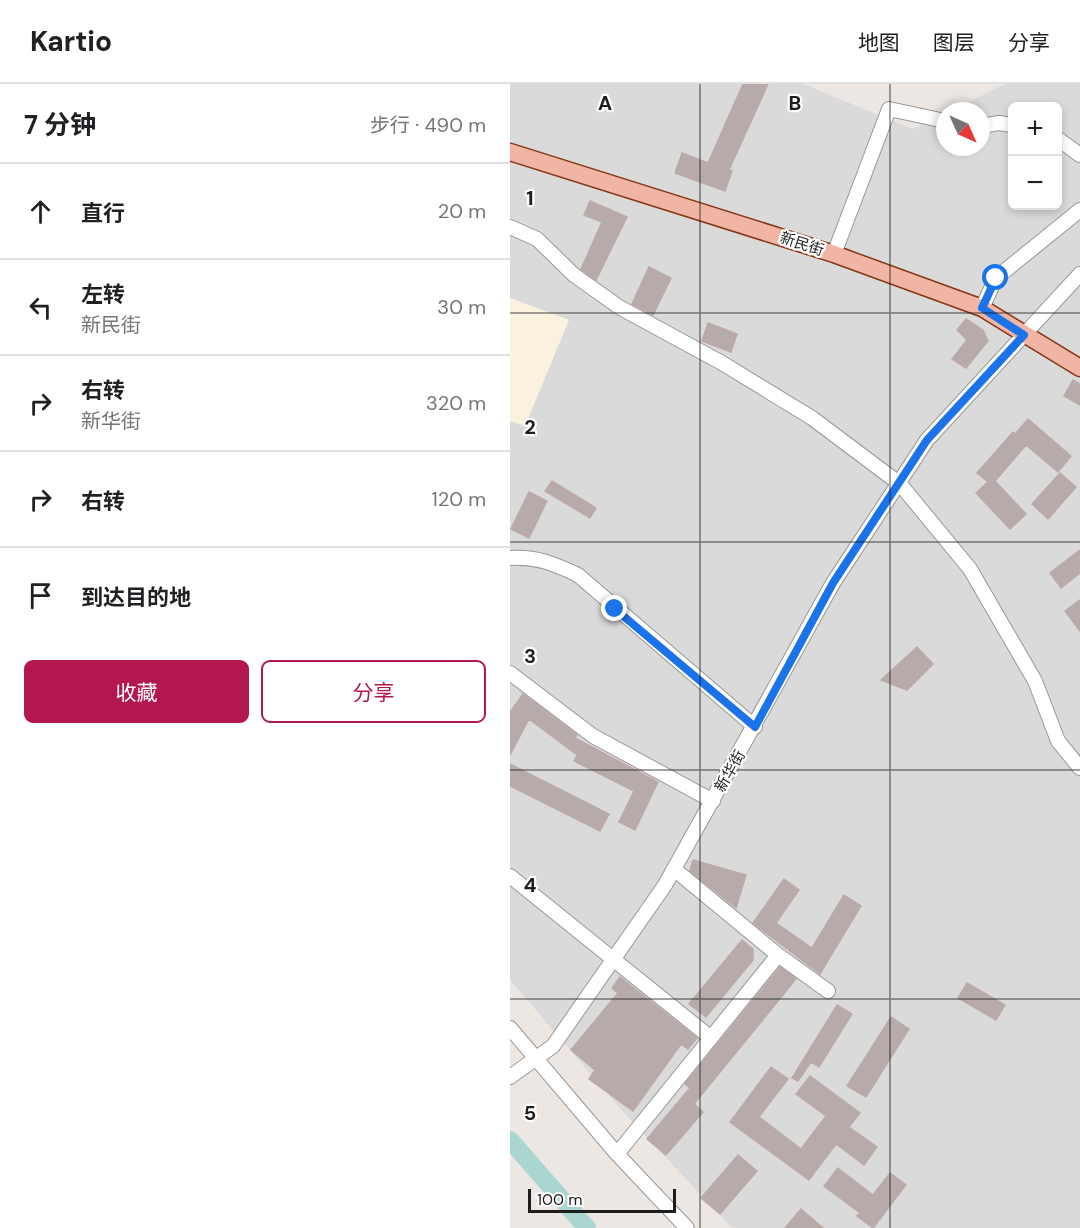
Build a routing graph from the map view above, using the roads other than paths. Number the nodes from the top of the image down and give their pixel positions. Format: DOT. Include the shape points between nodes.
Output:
graph roads {
  1 [pos="936,119"];
  2 [pos="990,124"];
  3 [pos="1008,124"];
  4 [pos="1062,142"];
  5 [pos="510,152"];
  6 [pos="1080,155"];
  7 [pos="1080,210"];
  8 [pos="510,227"];
  9 [pos="834,254"];
  10 [pos="1080,274"];
  11 [pos="982,308"];
  12 [pos="1024,335"];
  13 [pos="1080,368"];
  14 [pos="900,484"];
  15 [pos="510,558"];
  16 [pos="510,673"];
  17 [pos="755,727"];
  18 [pos="1080,768"];
  19 [pos="713,801"];
  20 [pos="674,869"];
  21 [pos="510,876"];
  22 [pos="778,955"];
  23 [pos="613,959"];
  24 [pos="828,991"];
  25 [pos="510,1028"];
  26 [pos="711,1038"];
  27 [pos="531,1061"];
  28 [pos="510,1077"];
  29 [pos="617,1154"];
  30 [pos="687,1228"];
  1 -- 9 [label="street" via="889,109"];
  2 -- 3 [label="street"];
  4 -- 6 [label="street"];
  5 -- 9 [label="main road, 新民街"];
  7 -- 11 [label="street" via="996,278"];
  8 -- 14 [label="street" via="537,239 574,274 619,307 812,418"];
  9 -- 11 [label="main road, 新民街"];
  10 -- 12 [label="street, 新华街"];
  11 -- 12 [label="main road, 新民街"];
  12 -- 13 [label="main road, 新民街"];
  12 -- 14 [label="street, 新华街" via="927,440"];
  14 -- 17 [label="street, 新华街" via="833,583"];
  14 -- 18 [label="street" via="970,569 1035,681 1058,741"];
  15 -- 17 [label="street" via="553,562 578,575"];
  16 -- 19 [label="street" via="593,736"];
  17 -- 19 [label="street, 新华街"];
  19 -- 20 [label="street, 新华街"];
  20 -- 22 [label="street"];
  20 -- 23 [label="street, 新华街"];
  21 -- 23 [label="street"];
  22 -- 24 [label="street"];
  22 -- 26 [label="street"];
  23 -- 26 [label="street"];
  23 -- 27 [label="street, 新华街" via="553,1046"];
  25 -- 27 [label="street"];
  26 -- 29 [label="street"];
  27 -- 28 [label="street, 新华街"];
  27 -- 29 [label="street"];
  29 -- 30 [label="street"];
}
